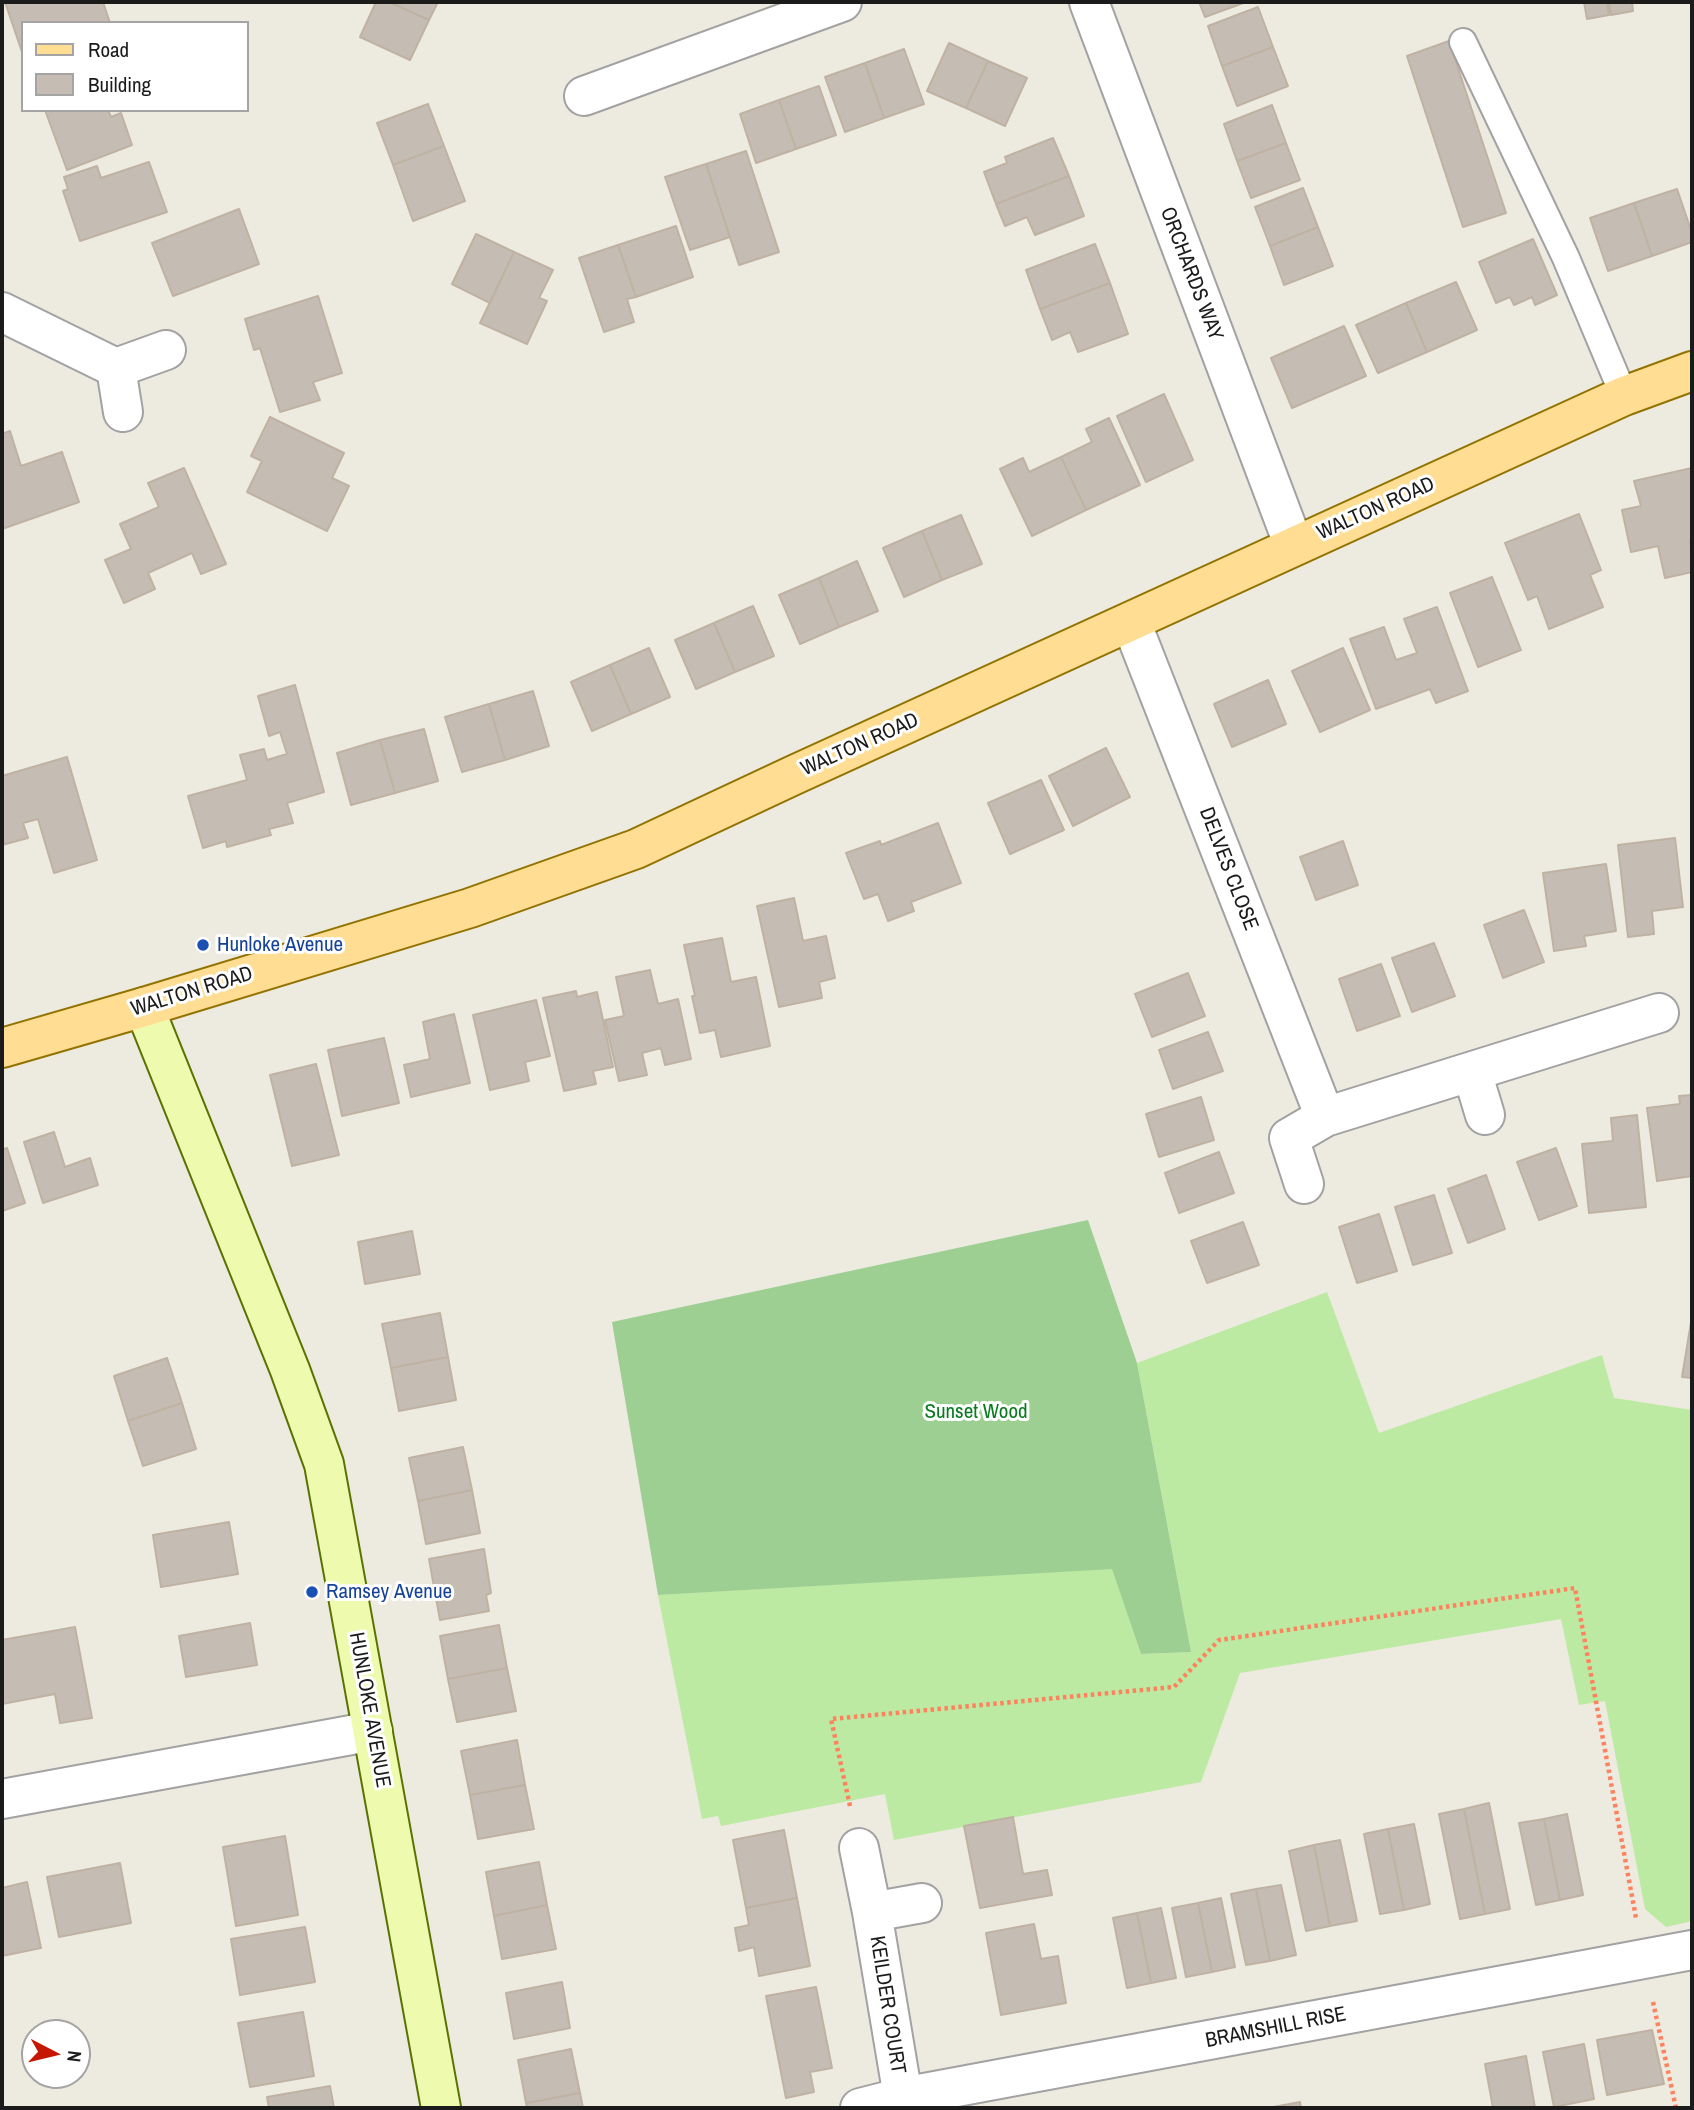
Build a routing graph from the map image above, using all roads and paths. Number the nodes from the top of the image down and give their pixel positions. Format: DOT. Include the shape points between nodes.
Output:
graph roads {
  1 [pos="842,2"];
  2 [pos="1089,2"];
  3 [pos="1463,42"];
  4 [pos="584,96"];
  5 [pos="2,312"];
  6 [pos="166,350"];
  7 [pos="116,368"];
  8 [pos="1692,370"];
  9 [pos="1624,396"];
  10 [pos="123,412"];
  11 [pos="1294,546"];
  12 [pos="1131,622"];
  13 [pos="144,1007"];
  14 [pos="1659,1013"];
  15 [pos="2,1048"];
  16 [pos="1472,1072"];
  17 [pos="1485,1115"];
  18 [pos="1325,1117"];
  19 [pos="1304,1184"];
  20 [pos="373,1731"];
  21 [pos="2,1799"];
  22 [pos="859,1848"];
  23 [pos="922,1903"];
  24 [pos="872,1912"];
  25 [pos="1692,1950"];
  26 [pos="1644,1959"];
  27 [pos="903,2098"];
  28 [pos="441,2108"];
  29 [pos="860,2108"];
  30 [pos="1676,2108"];
  1 -- 4 [label="street"];
  2 -- 11 [label="street, ORCHARDS WAY"];
  3 -- 9 [label="lane" via="1566,258"];
  5 -- 7 [label="street"];
  6 -- 7 [label="street"];
  7 -- 10 [label="street"];
  8 -- 9 [label="main road, WALTON ROAD"];
  9 -- 11 [label="main road, WALTON ROAD"];
  11 -- 12 [label="main road, WALTON ROAD"];
  12 -- 13 [label="main road, WALTON ROAD" via="636,849 470,908"];
  12 -- 18 [label="street, DELVES CLOSE"];
  13 -- 15 [label="main road, WALTON ROAD"];
  13 -- 20 [label="street, HUNLOKE AVENUE" via="324,1464"];
  14 -- 16 [label="street"];
  16 -- 17 [label="street"];
  16 -- 18 [label="street"];
  18 -- 19 [label="street" via="1289,1139"];
  20 -- 21 [label="street"];
  20 -- 28 [label="street, HUNLOKE AVENUE"];
  22 -- 24 [label="street, KEILDER COURT"];
  22 -- 26 [label="path" via="831,1719 1174,1687 1219,1640 1574,1588"];
  23 -- 24 [label="street, KEILDER COURT"];
  24 -- 27 [label="street, KEILDER COURT"];
  25 -- 26 [label="street, BRAMSHILL RISE"];
  26 -- 27 [label="street, BRAMSHILL RISE"];
  26 -- 30 [label="path"];
  27 -- 29 [label="street, BRAMSHILL RISE"];
}
